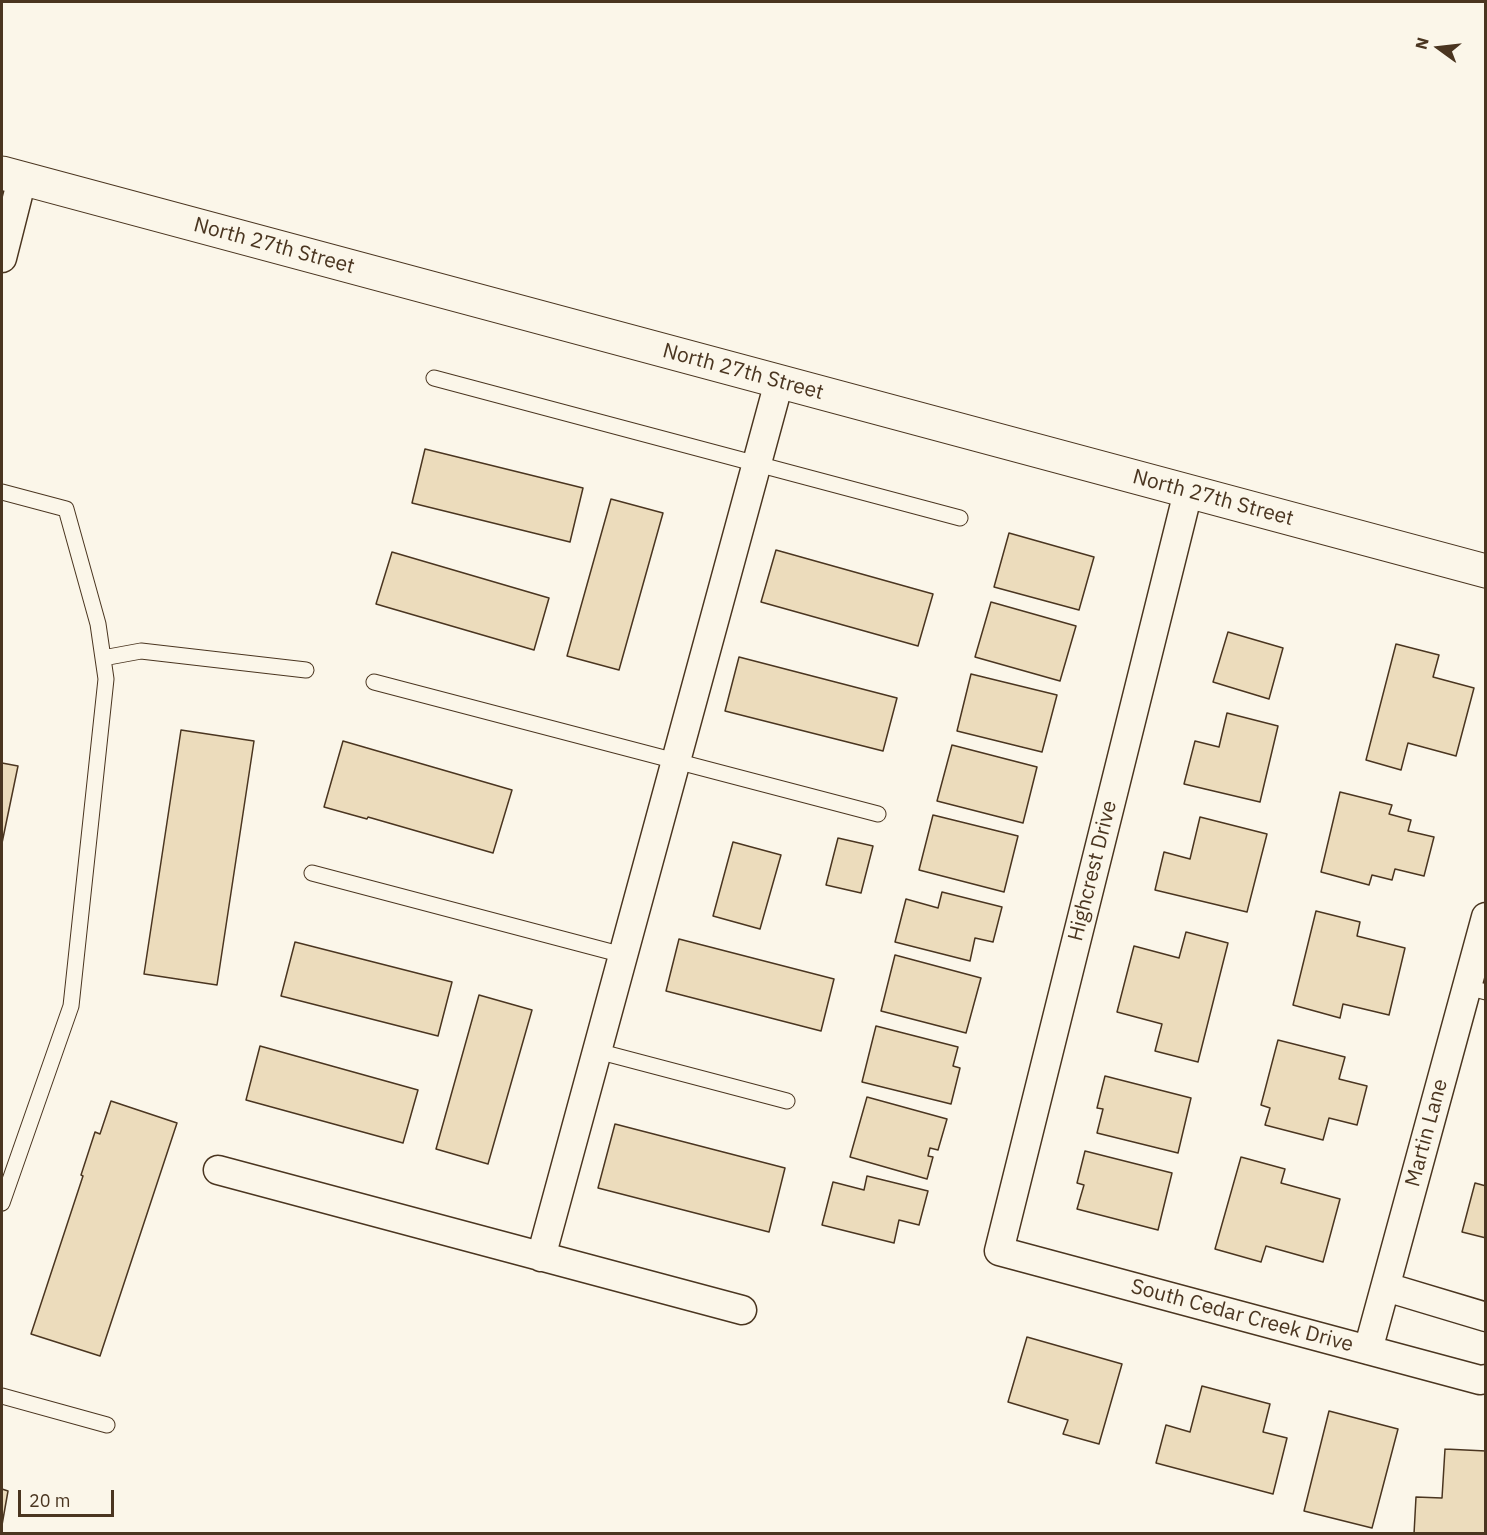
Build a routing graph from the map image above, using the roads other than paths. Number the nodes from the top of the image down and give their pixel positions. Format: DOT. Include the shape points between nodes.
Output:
graph roads {
  1 [pos="12,176"];
  2 [pos="2,258"];
  3 [pos="434,378"];
  4 [pos="779,382"];
  5 [pos="757,464"];
  6 [pos="2,492"];
  7 [pos="1188,492"];
  8 [pos="960,518"];
  9 [pos="1485,571"];
  10 [pos="103,658"];
  11 [pos="306,670"];
  12 [pos="374,682"];
  13 [pos="676,761"];
  14 [pos="878,814"];
  15 [pos="312,873"];
  16 [pos="1485,916"];
  17 [pos="623,955"];
  18 [pos="1476,989"];
  19 [pos="597,1051"];
  20 [pos="787,1101"];
  21 [pos="218,1170"];
  22 [pos="2,1203"];
  23 [pos="999,1251"];
  24 [pos="541,1257"];
  25 [pos="1386,1287"];
  26 [pos="742,1310"];
  27 [pos="1485,1317"];
  28 [pos="1368,1350"];
  29 [pos="1485,1379"];
  30 [pos="2,1396"];
  31 [pos="107,1425"];
  1 -- 2 [label="street"];
  1 -- 4 [label="street, North 27th Street"];
  3 -- 5 [label="lane"];
  4 -- 5 [label="street"];
  4 -- 7 [label="street, North 27th Street"];
  5 -- 8 [label="lane"];
  5 -- 13 [label="street"];
  6 -- 10 [label="lane" via="66,509 98,624"];
  7 -- 9 [label="street, North 27th Street"];
  7 -- 23 [label="street, Highcrest Drive"];
  10 -- 11 [label="lane" via="141,651"];
  10 -- 22 [label="lane" via="106,679 70,1006"];
  12 -- 13 [label="lane"];
  13 -- 14 [label="lane"];
  13 -- 17 [label="street"];
  15 -- 17 [label="lane"];
  16 -- 18 [label="street, Martin Lane"];
  17 -- 19 [label="street"];
  18 -- 25 [label="street, Martin Lane"];
  19 -- 20 [label="lane"];
  19 -- 24 [label="street"];
  21 -- 24 [label="street"];
  23 -- 28 [label="street, South Cedar Creek Drive"];
  24 -- 26 [label="street"];
  25 -- 27 [label="street"];
  25 -- 28 [label="street, Martin Lane"];
  28 -- 29 [label="street, South Cedar Creek Drive"];
  30 -- 31 [label="lane"];
}
